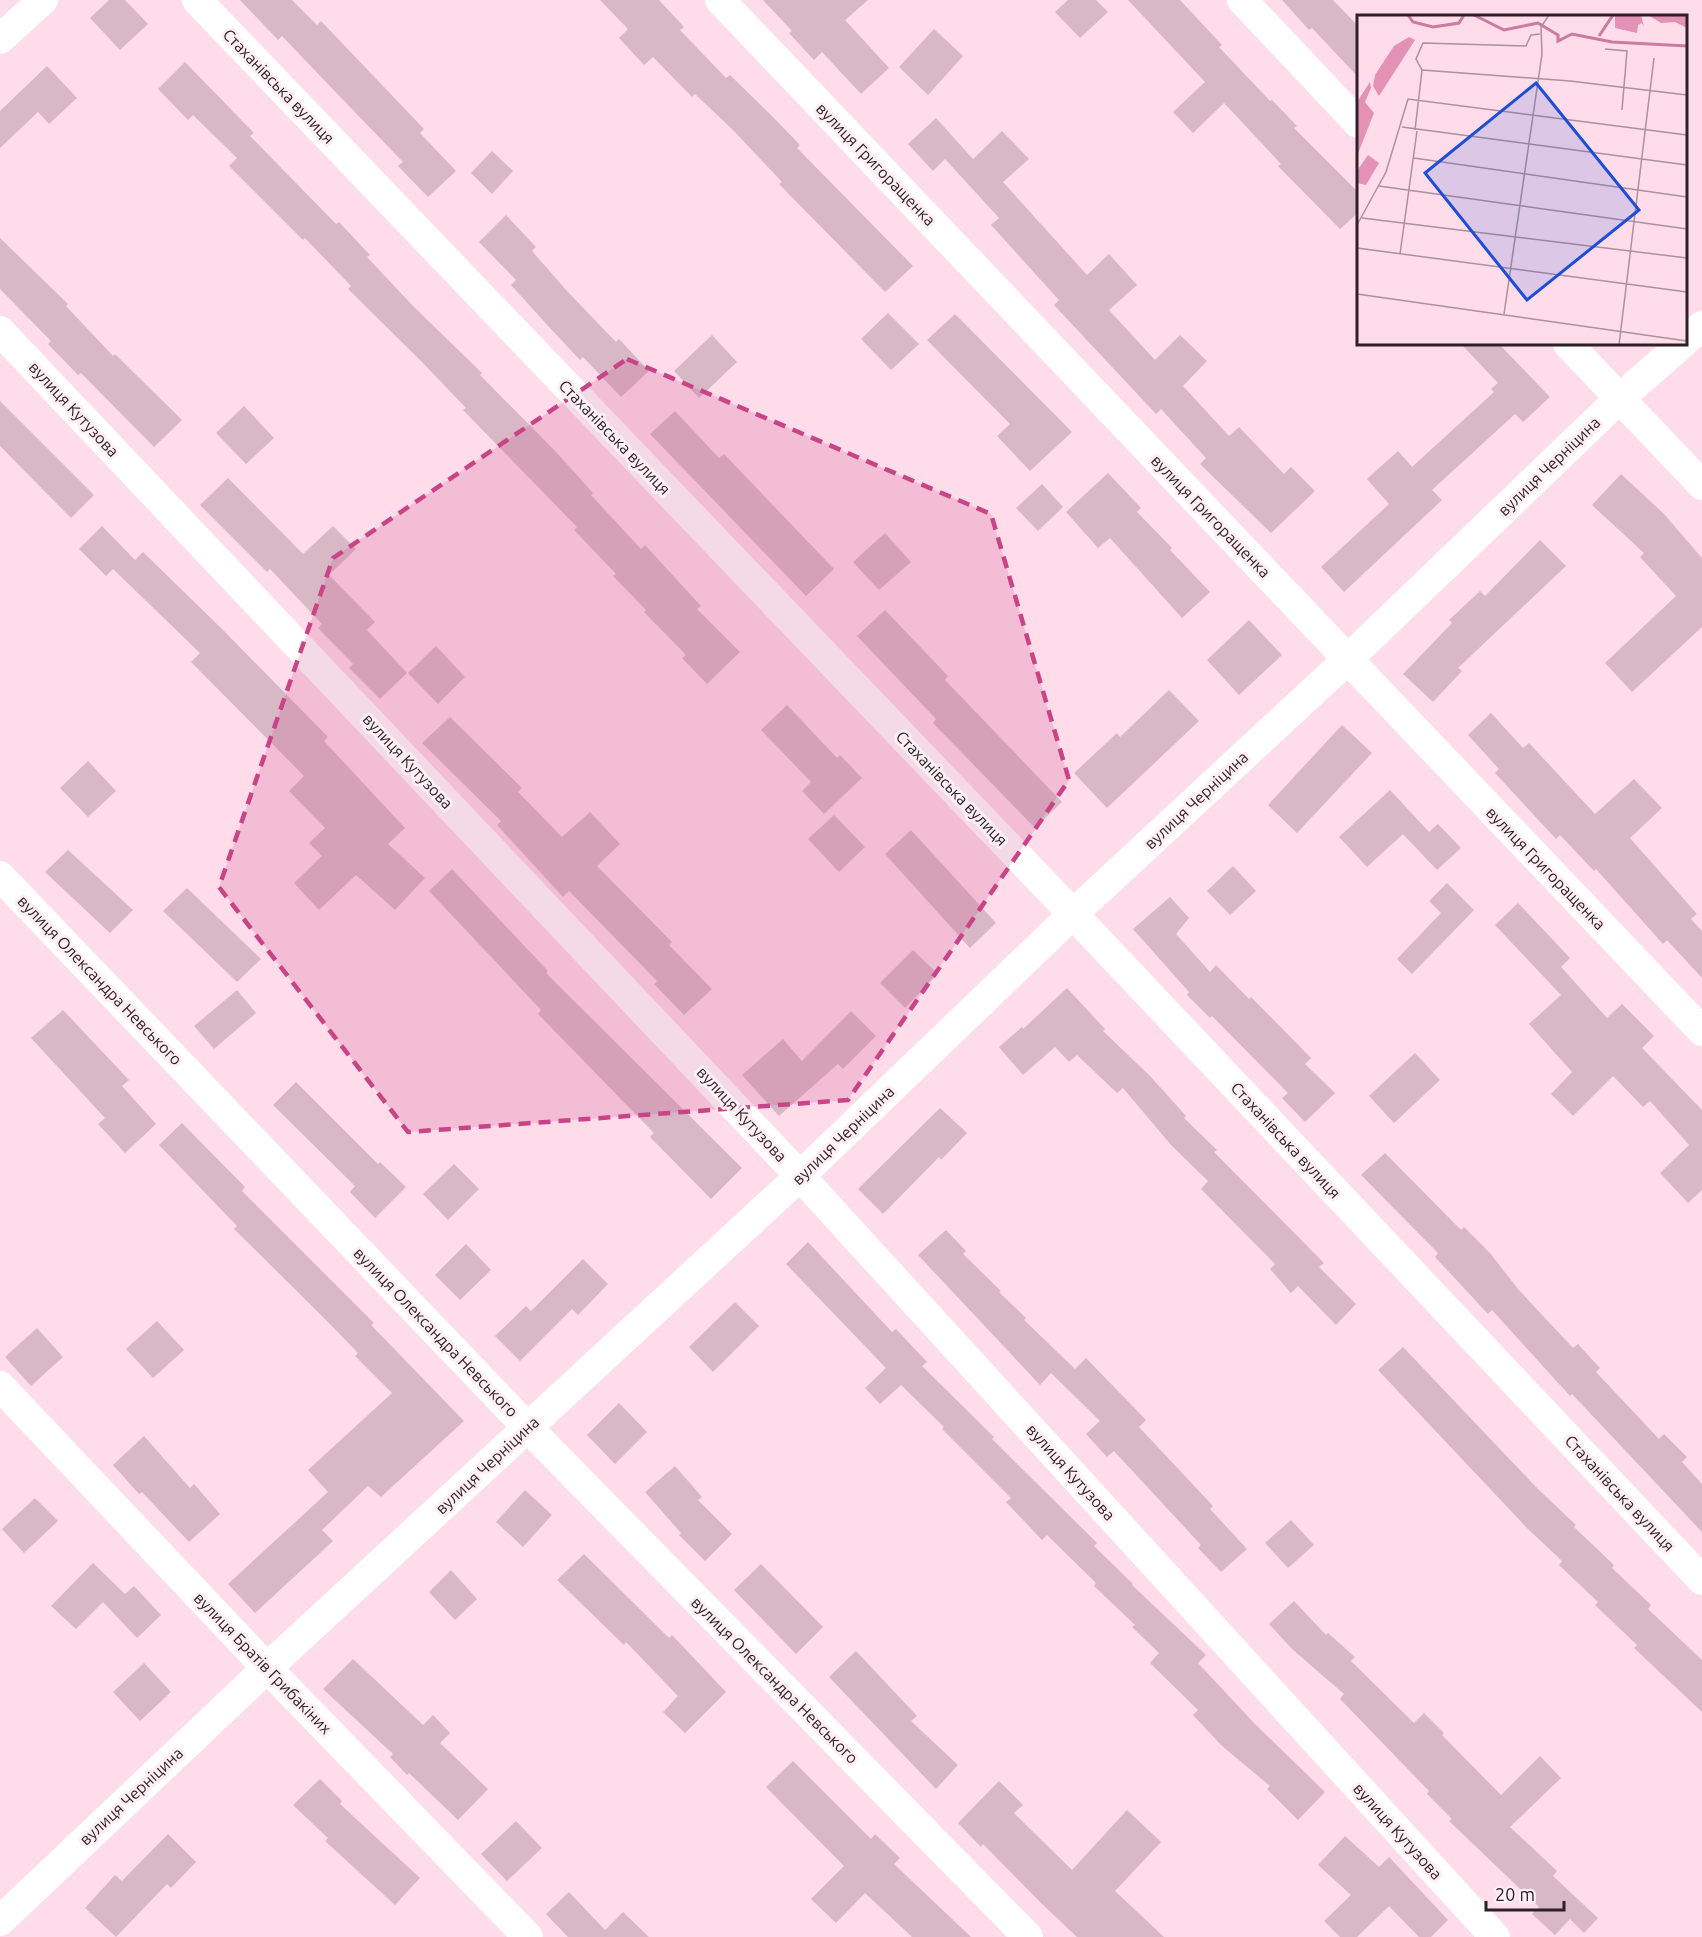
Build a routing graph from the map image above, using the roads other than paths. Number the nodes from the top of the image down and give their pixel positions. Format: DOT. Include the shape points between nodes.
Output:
graph roads {
  1 [pos="43,0"];
  2 [pos="197,0"];
  3 [pos="720,0"];
  4 [pos="1242,0"];
  5 [pos="0,39"];
  6 [pos="1357,121"];
  7 [pos="1702,326"];
  8 [pos="0,331"];
  9 [pos="1687,339"];
  10 [pos="1569,345"];
  11 [pos="1681,345"];
  12 [pos="1620,398"];
  13 [pos="1702,485"];
  14 [pos="1347,660"];
  15 [pos="0,876"];
  16 [pos="1073,914"];
  17 [pos="1702,1031"];
  18 [pos="800,1176"];
  19 [pos="0,1386"];
  20 [pos="528,1428"];
  21 [pos="1702,1580"];
  22 [pos="267,1668"];
  23 [pos="0,1921"];
  24 [pos="528,1937"];
  25 [pos="1028,1937"];
  26 [pos="1495,1937"];
  1 -- 5 [label="street"];
  2 -- 16 [label="street, Стаханівська вулиця"];
  3 -- 14 [label="street, вулиця Григоращенка"];
  4 -- 6 [label="street"];
  7 -- 9 [label="street"];
  8 -- 18 [label="street, вулиця Кутузова"];
  10 -- 12 [label="street"];
  11 -- 12 [label="street, вулиця Черніцина"];
  12 -- 13 [label="street"];
  12 -- 14 [label="street, вулиця Черніцина"];
  14 -- 16 [label="street, вулиця Черніцина"];
  14 -- 17 [label="street, вулиця Григоращенка"];
  15 -- 20 [label="street, вулиця Олександра Невського"];
  16 -- 18 [label="street, вулиця Черніцина"];
  16 -- 21 [label="street, Стаханівська вулиця"];
  18 -- 20 [label="street, вулиця Черніцина"];
  18 -- 26 [label="street, вулиця Кутузова"];
  19 -- 22 [label="street, вулиця Братів Грибакіних"];
  20 -- 22 [label="street, вулиця Черніцина"];
  20 -- 25 [label="street, вулиця Олександра Невського"];
  22 -- 23 [label="street, вулиця Черніцина"];
  22 -- 24 [label="street, вулиця Братів Грибакіних"];
}
